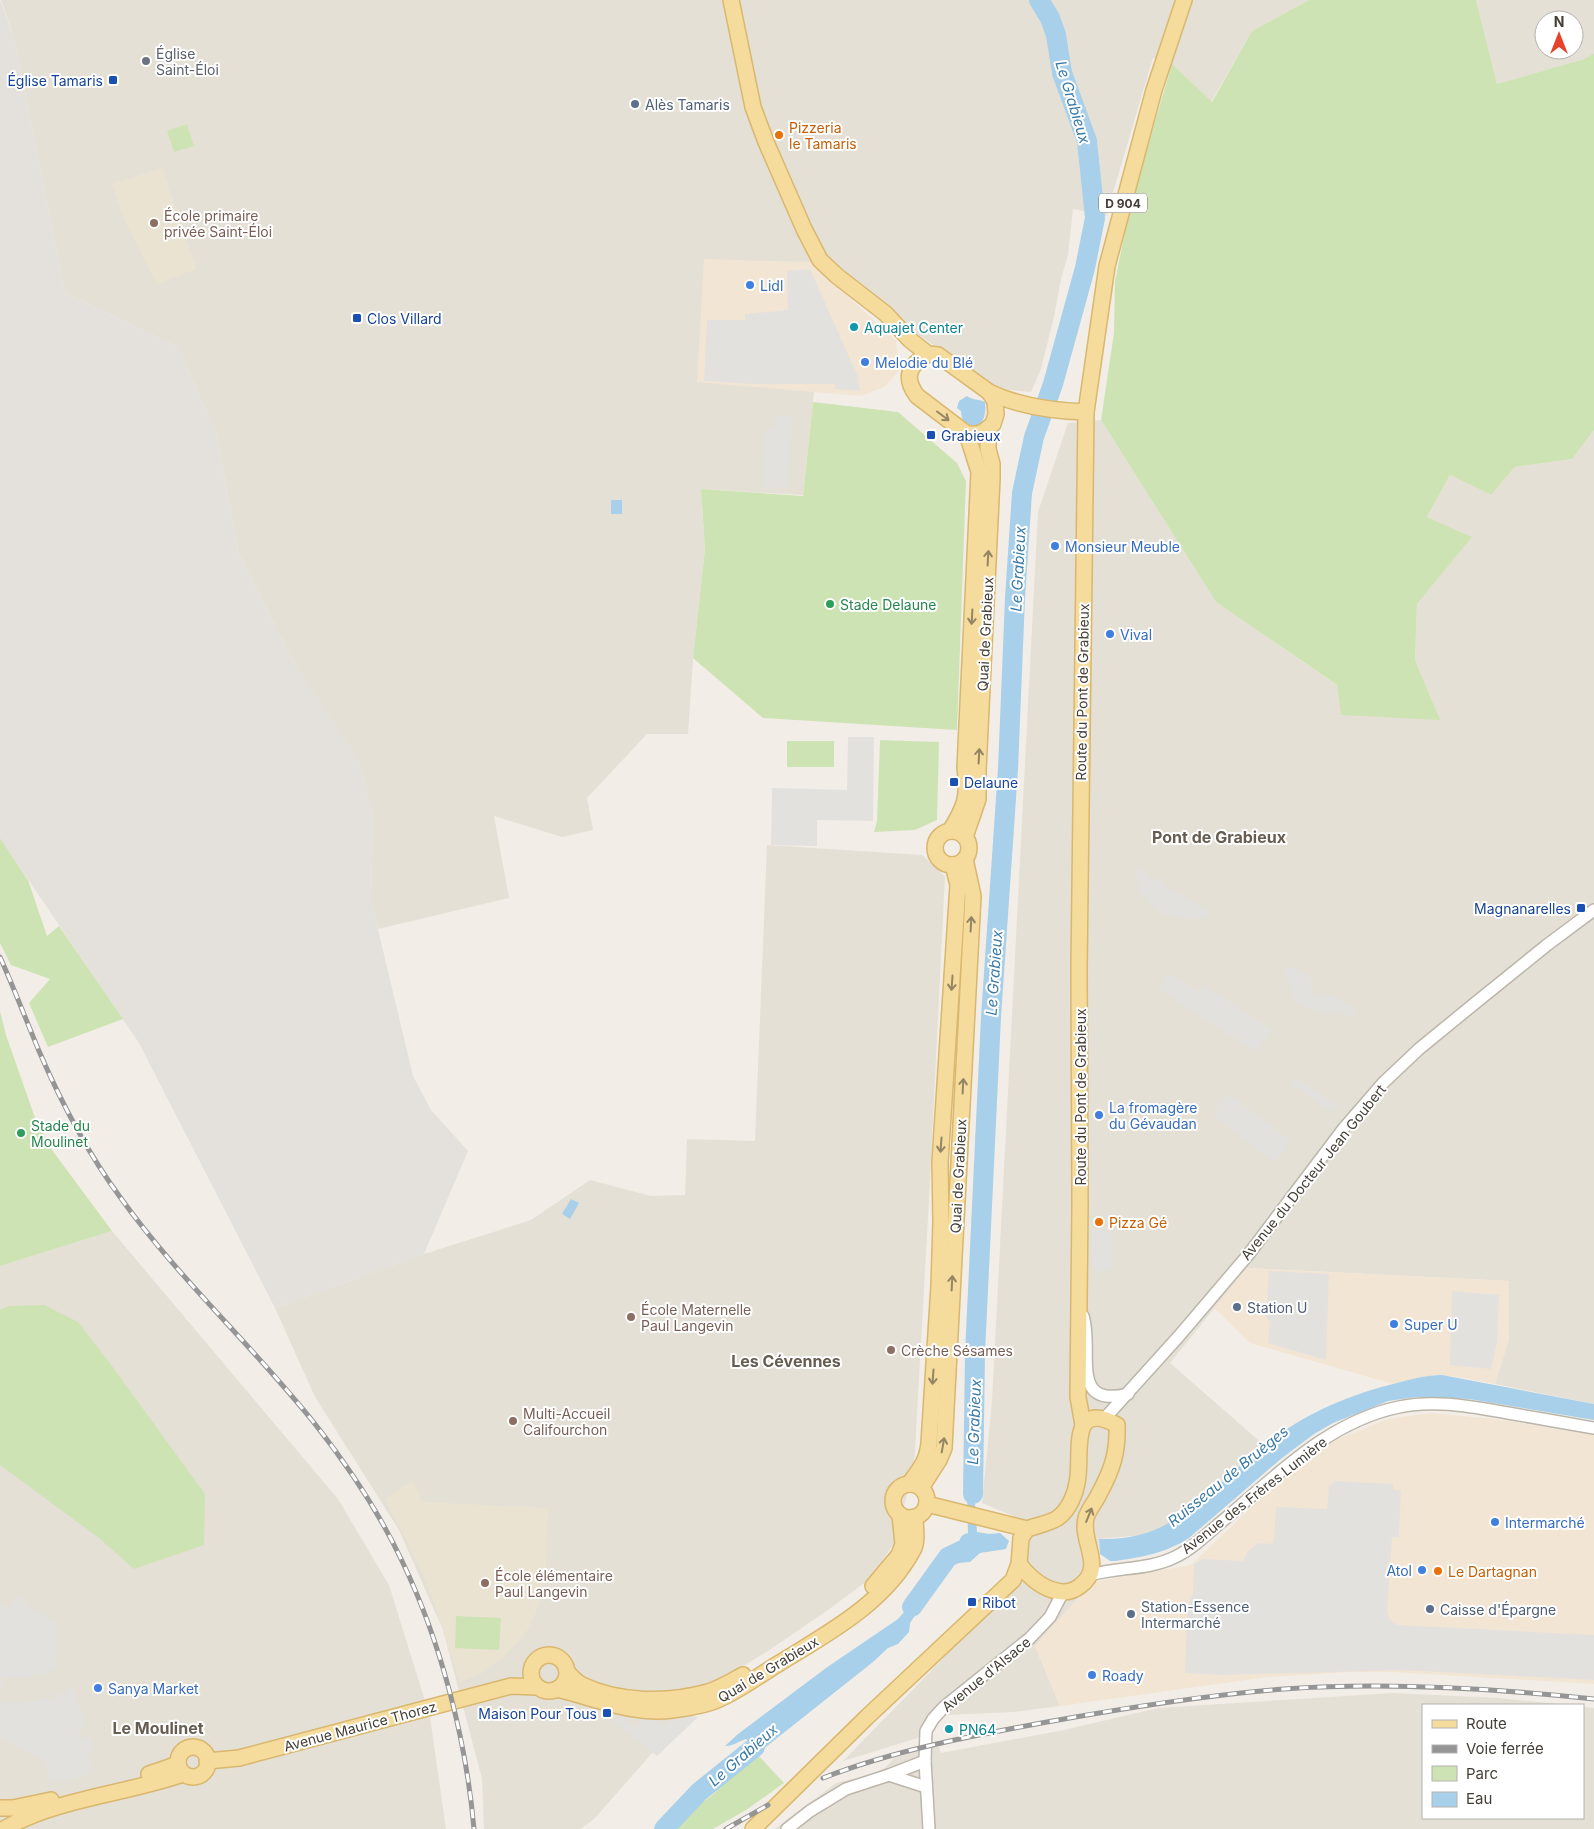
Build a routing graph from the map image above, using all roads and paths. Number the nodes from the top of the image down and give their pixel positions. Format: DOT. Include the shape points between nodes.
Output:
graph roads {
  1 [pos="731,0"];
  2 [pos="1184,0"];
  3 [pos="922,358"];
  4 [pos="989,392"];
  5 [pos="1016,403"];
  6 [pos="1086,412"];
  7 [pos="996,414"];
  8 [pos="988,429"];
  9 [pos="967,434"];
  10 [pos="950,831"];
  11 [pos="966,837"];
  12 [pos="959,862"];
  13 [pos="1594,910"];
  14 [pos="1079,1305"];
  15 [pos="1126,1397"];
  16 [pos="1100,1422"];
  17 [pos="1594,1428"];
  18 [pos="915,1486"];
  19 [pos="930,1505"];
  20 [pos="908,1516"];
  21 [pos="1024,1534"];
  22 [pos="1019,1564"];
  23 [pos="1090,1575"];
  24 [pos="1029,1576"];
  25 [pos="1013,1580"];
  26 [pos="1056,1591"];
  27 [pos="568,1672"];
  28 [pos="534,1680"];
  29 [pos="558,1689"];
  30 [pos="207,1761"];
  31 [pos="925,1761"];
  32 [pos="180,1769"];
  33 [pos="889,1775"];
  34 [pos="926,1787"];
  35 [pos="0,1808"];
  36 [pos="4,1829"];
  37 [pos="754,1829"];
  38 [pos="787,1829"];
  39 [pos="928,1829"];
  1 -- 3 [label="main road" via="753,107 820,260 886,314"];
  2 -- 6 [label="main road, Route du Pont de Grabieux / D 904" via="1154,90 1107,266"];
  3 -- 4 [label="main road" via="938,356"];
  3 -- 9 [label="main road, one-way" via="908,378 912,389 920,399"];
  4 -- 5 [label="main road"];
  4 -- 7 [label="main road" via="995,401"];
  5 -- 6 [label="main road"];
  5 -- 7 [label="main road"];
  6 -- 14 [label="main road, Route du Pont de Grabieux / D 904" via="1079,969"];
  7 -- 8 [label="main road"];
  8 -- 9 [label="main road"];
  11 -- 8 [label="main road, Quai de Grabieux, one-way" via="980,790 978,771 992,478"];
  9 -- 10 [label="main road, Quai de Grabieux, one-way" via="978,472 965,768 967,790 963,809"];
  10 -- 11 [label="main road"];
  10 -- 12 [label="main road, Quai de Grabieux" via="941,835 935,848 944,863"];
  11 -- 12 [label="main road, Quai de Grabieux" via="969,848"];
  12 -- 18 [label="main road, Quai de Grabieux" via="940,1162 939,1277 930,1434 928,1456"];
  13 -- 15 [label="street, Avenue du Docteur Jean Goubert" via="1419,1049 1384,1083 1344,1128 1253,1249"];
  14 -- 15 [label="street" via="1086,1326 1090,1387 1101,1396"];
  14 -- 16 [label="main road, Route du Pont de Grabieux / D 904" via="1078,1397"];
  15 -- 16 [label="street, Avenue du Docteur Jean Goubert"];
  16 -- 21 [label="main road" via="1079,1435 1077,1483 1070,1503 1058,1518"];
  23 -- 16 [label="main road, one-way" via="1093,1562 1086,1517 1111,1470 1118,1444"];
  17 -- 23 [label="street, Avenue des Frères Lumière" via="1461,1405 1390,1409 1349,1425 1300,1455 1176,1557 1152,1566"];
  18 -- 19 [label="main road"];
  18 -- 20 [label="main road" via="902,1485 893,1496 895,1510"];
  19 -- 20 [label="main road"];
  19 -- 21 [label="main road" via="1004,1525"];
  20 -- 27 [label="main road, Quai de Grabieux" via="899,1555 870,1589 843,1612 723,1686 668,1700 644,1699 612,1695 582,1685"];
  20 -- 29 [label="main road, Quai de Grabieux" via="914,1548 880,1593 848,1620 729,1695 700,1705 644,1710 612,1705"];
  21 -- 22 [label="main road"];
  22 -- 24 [label="main road"];
  22 -- 25 [label="main road"];
  23 -- 26 [label="main road" via="1074,1590"];
  24 -- 25 [label="main road"];
  24 -- 26 [label="main road"];
  25 -- 37 [label="main road"];
  26 -- 31 [label="street, Avenue d'Alsace" via="1046,1623 933,1719 926,1731"];
  27 -- 28 [label="main road" via="563,1661 548,1655 534,1664"];
  27 -- 29 [label="main road"];
  28 -- 29 [label="main road" via="550,1691"];
  28 -- 30 [label="main road, Avenue Maurice Thorez" via="239,1758"];
  30 -- 32 [label="main road" via="205,1770 198,1776 190,1777"];
  30 -- 32 [label="main road" via="200,1750 191,1748 183,1751 178,1759"];
  31 -- 33 [label="street"];
  31 -- 34 [label="street, Avenue d'Alsace"];
  32 -- 35 [label="main road" via="36,1804"];
  32 -- 36 [label="main road" via="40,1813"];
  33 -- 34 [label="street"];
  33 -- 38 [label="street" via="846,1789"];
  34 -- 39 [label="street, Avenue d'Alsace"];
}
